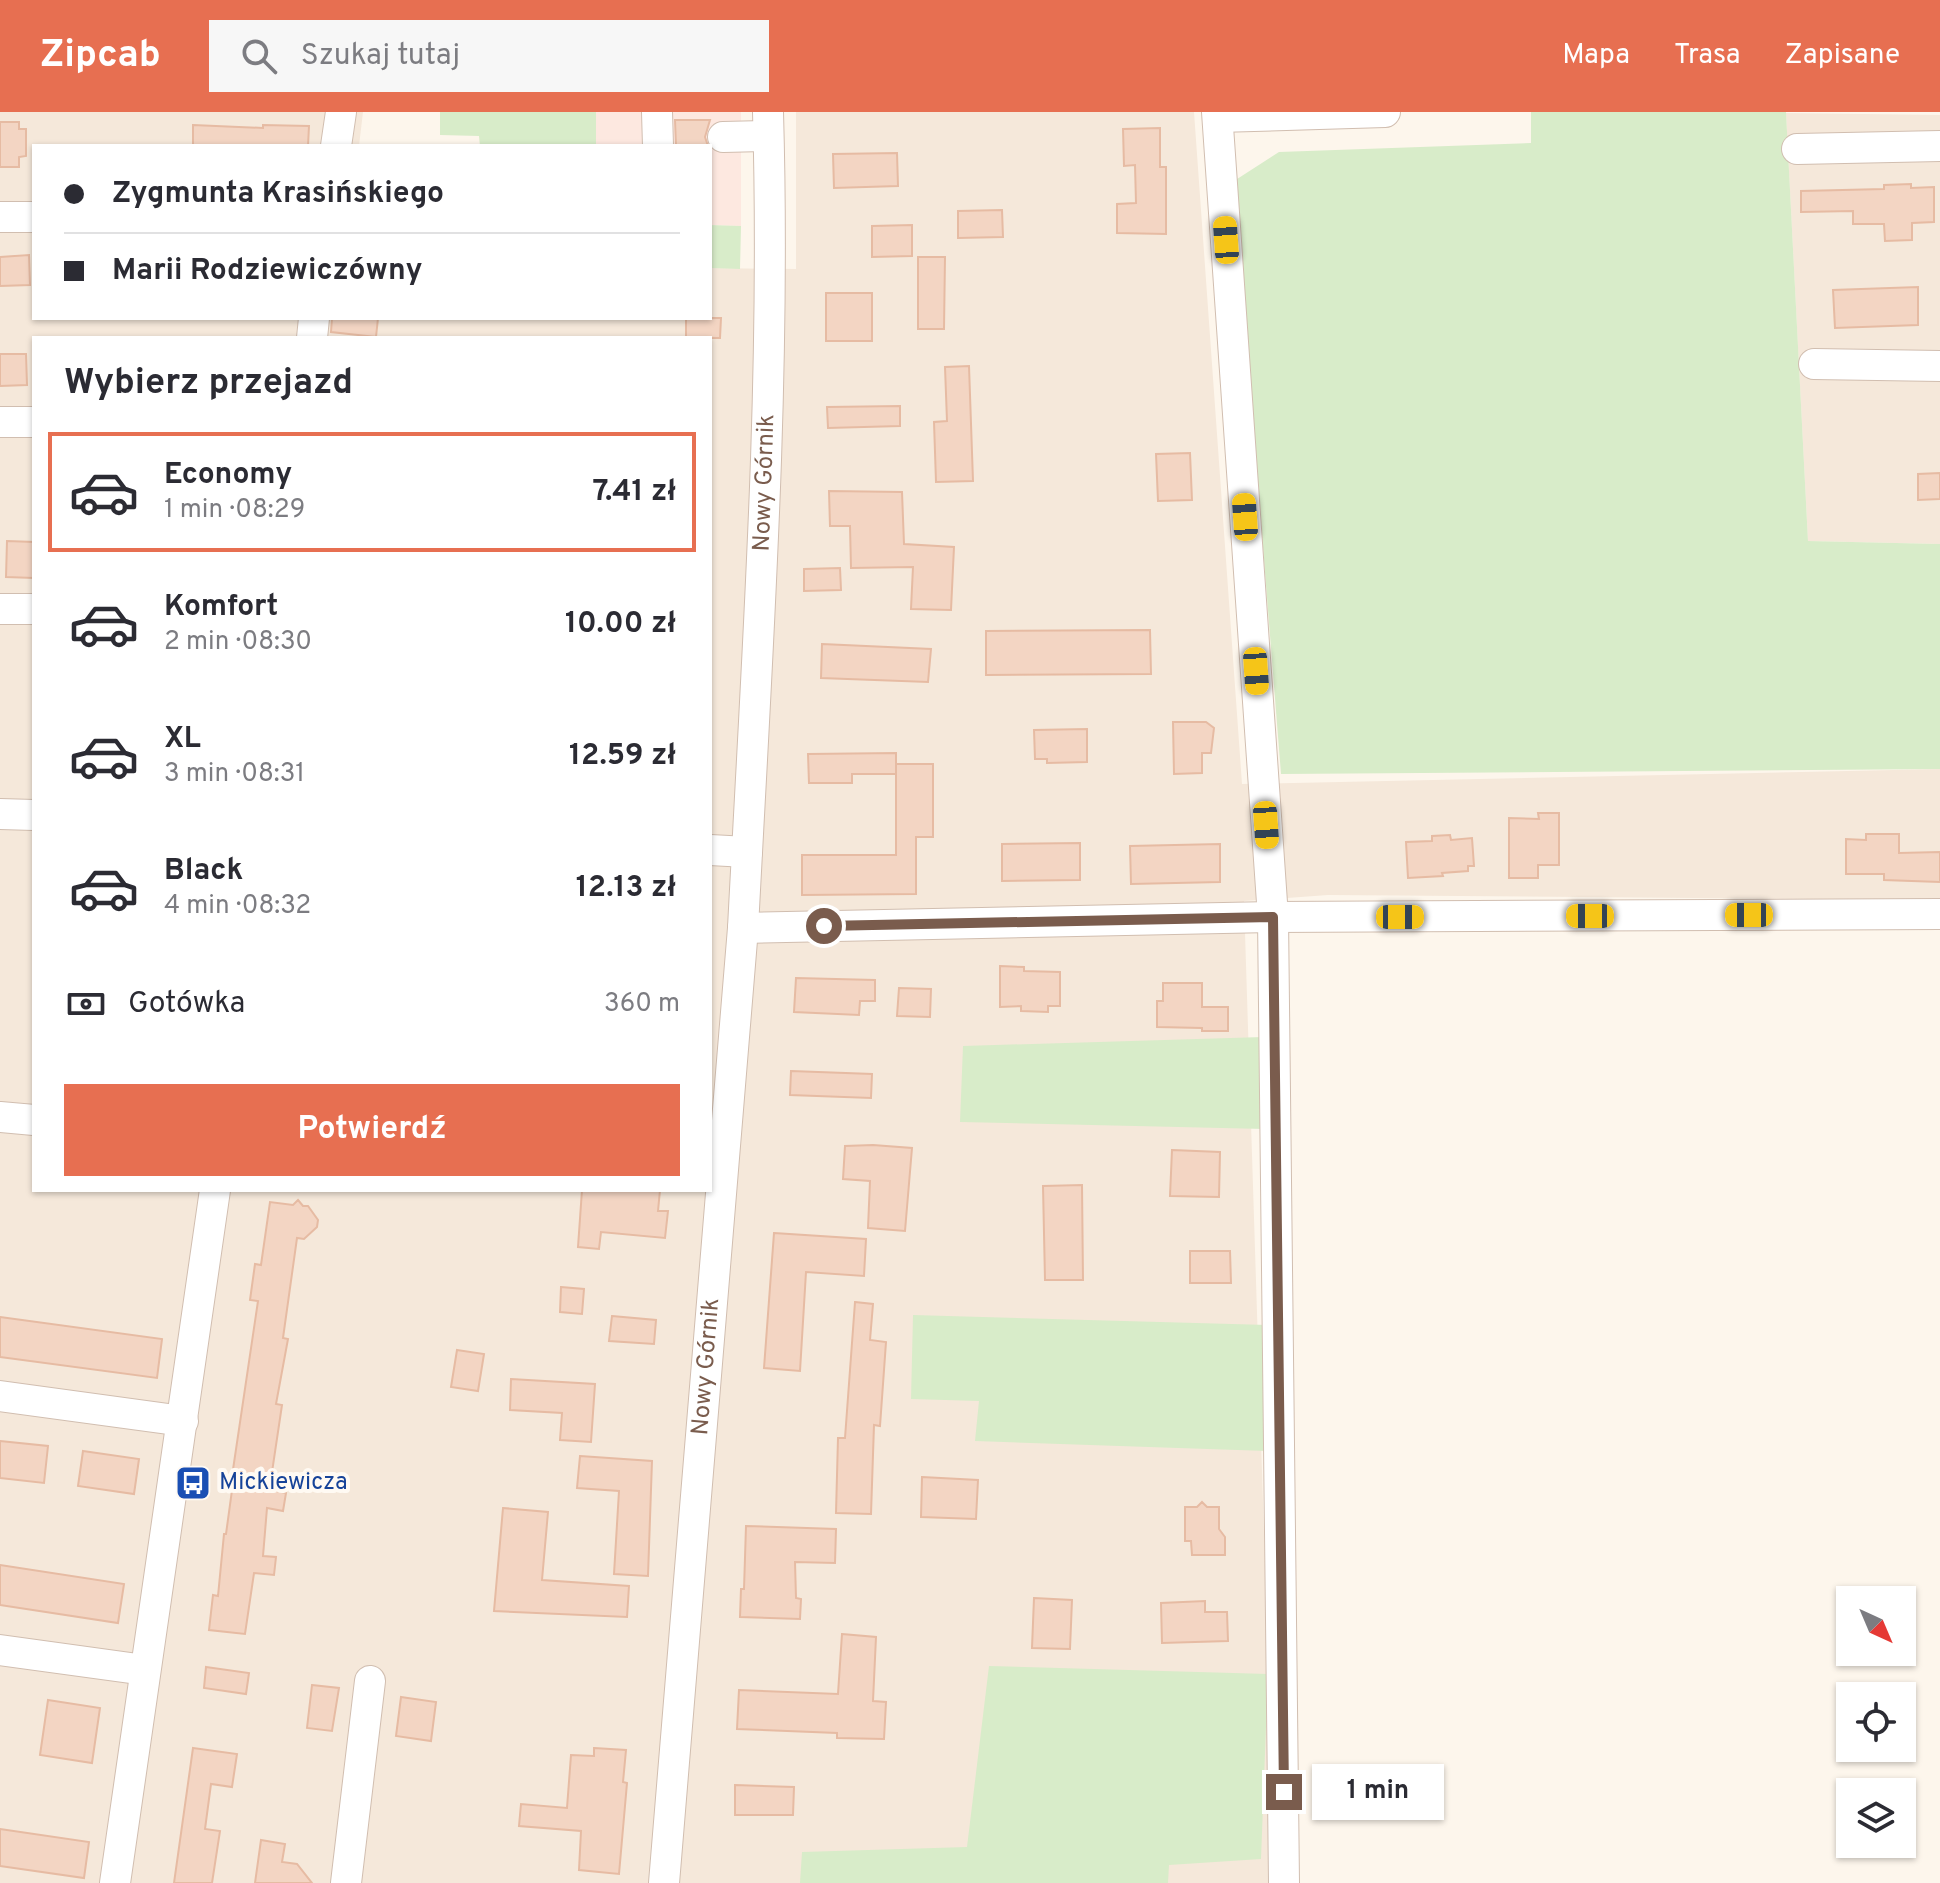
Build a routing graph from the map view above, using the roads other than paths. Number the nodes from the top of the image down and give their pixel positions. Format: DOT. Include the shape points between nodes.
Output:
graph roads {
  1 [pos="341,112"];
  2 [pos="657,112"];
  3 [pos="1385,112"];
  4 [pos="1218,114"];
  5 [pos="768,124"];
  6 [pos="723,137"];
  7 [pos="336,144"];
  8 [pos="658,144"];
  9 [pos="1940,146"];
  10 [pos="1797,149"];
  11 [pos="0,217"];
  12 [pos="32,217"];
  13 [pos="1814,364"];
  14 [pos="1940,366"];
  15 [pos="0,422"];
  16 [pos="32,422"];
  17 [pos="0,609"];
  18 [pos="32,609"];
  19 [pos="0,814"];
  20 [pos="32,815"];
  21 [pos="712,850"];
  22 [pos="747,852"];
  23 [pos="1940,914"];
  24 [pos="1273,917"];
  25 [pos="743,928"];
  26 [pos="0,1117"];
  27 [pos="32,1120"];
  28 [pos="215,1192"];
  29 [pos="0,1396"];
  30 [pos="183,1421"];
  31 [pos="0,1650"];
  32 [pos="145,1670"];
  33 [pos="370,1681"];
  34 [pos="115,1883"];
  35 [pos="346,1883"];
  36 [pos="664,1883"];
  37 [pos="1284,1883"];
  1 -- 7 [label="street"];
  2 -- 8 [label="street"];
  3 -- 4 [label="street"];
  4 -- 24 [label="street"];
  5 -- 6 [label="street"];
  5 -- 22 [label="street, Nowy Górnik" via="766,487"];
  9 -- 10 [label="street"];
  11 -- 12 [label="street"];
  13 -- 14 [label="street"];
  15 -- 16 [label="street"];
  17 -- 18 [label="street"];
  19 -- 20 [label="street"];
  21 -- 22 [label="street"];
  22 -- 25 [label="street, Nowy Górnik"];
  23 -- 24 [label="street"];
  24 -- 25 [label="street"];
  24 -- 37 [label="street"];
  25 -- 36 [label="street, Nowy Górnik"];
  26 -- 27 [label="street"];
  28 -- 30 [label="street"];
  29 -- 30 [label="street"];
  30 -- 32 [label="street"];
  31 -- 32 [label="street"];
  32 -- 34 [label="street"];
  33 -- 35 [label="street"];
}
